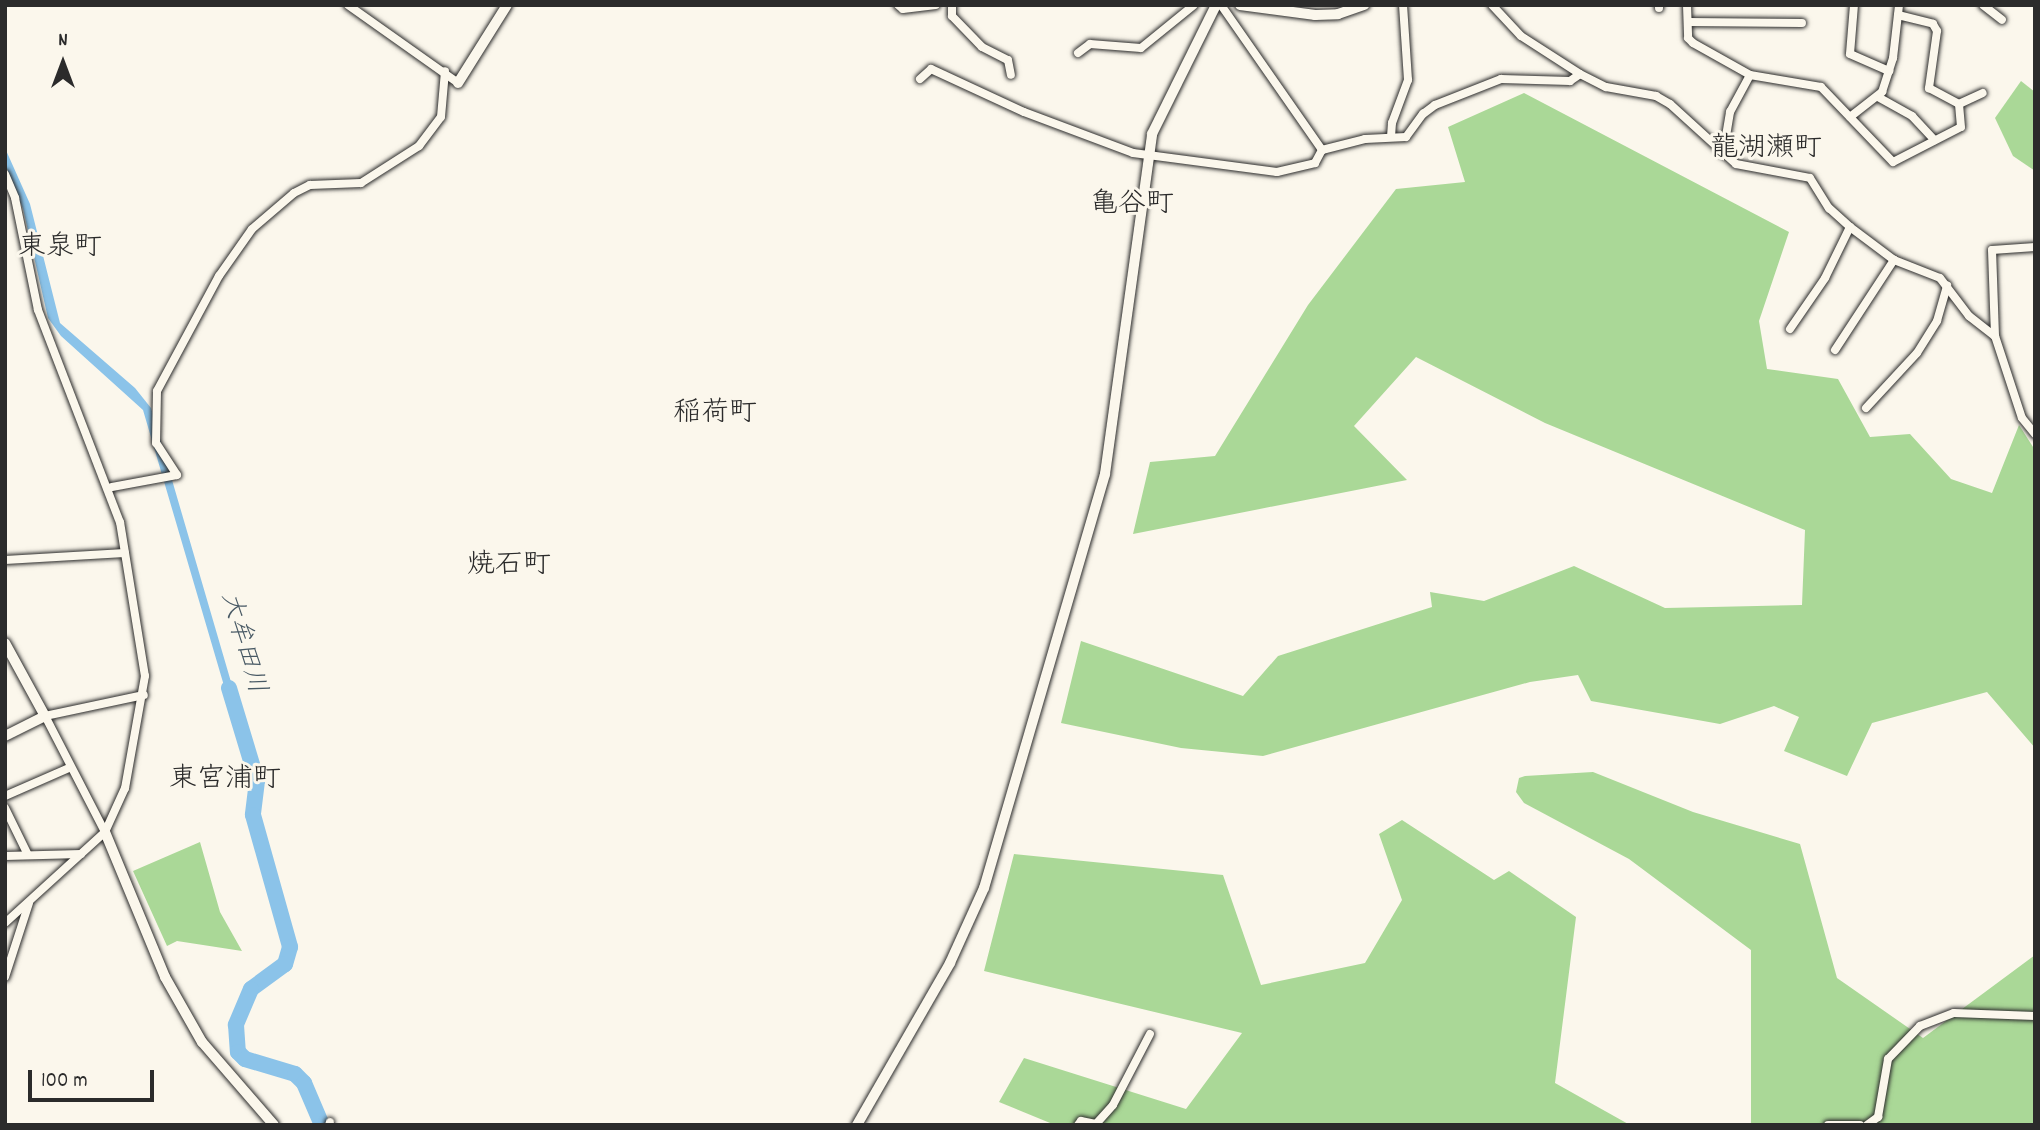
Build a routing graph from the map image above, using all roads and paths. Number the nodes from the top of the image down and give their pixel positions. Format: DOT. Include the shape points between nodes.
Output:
graph roads {
  1 [pos="348,5"];
  2 [pos="507,5"];
  3 [pos="898,5"];
  4 [pos="936,5"];
  5 [pos="952,5"];
  6 [pos="1194,5"];
  7 [pos="1216,5"];
  8 [pos="1222,5"];
  9 [pos="1240,5"];
  10 [pos="1364,5"];
  11 [pos="1403,5"];
  12 [pos="1492,5"];
  13 [pos="1687,5"];
  14 [pos="1854,5"];
  15 [pos="1983,5"];
  16 [pos="1259,7"];
  17 [pos="1898,10"];
  18 [pos="2002,20"];
  19 [pos="1688,22"];
  20 [pos="1802,23"];
  21 [pos="1078,53"];
  22 [pos="445,71"];
  23 [pos="1889,71"];
  24 [pos="1580,74"];
  25 [pos="1011,75"];
  26 [pos="1751,75"];
  27 [pos="920,79"];
  28 [pos="458,83"];
  29 [pos="1983,93"];
  30 [pos="1878,97"];
  31 [pos="1959,104"];
  32 [pos="1850,117"];
  33 [pos="1391,137"];
  34 [pos="1934,140"];
  35 [pos="1322,150"];
  36 [pos="1723,154"];
  37 [pos="1147,156"];
  38 [pos="5,174"];
  39 [pos="1850,227"];
  40 [pos="2035,247"];
  41 [pos="1894,260"];
  42 [pos="1947,285"];
  43 [pos="1790,329"];
  44 [pos="1995,336"];
  45 [pos="1835,350"];
  46 [pos="1866,408"];
  47 [pos="2035,434"];
  48 [pos="112,487"];
  49 [pos="125,552"];
  50 [pos="5,560"];
  51 [pos="5,643"];
  52 [pos="144,695"];
  53 [pos="45,716"];
  54 [pos="5,736"];
  55 [pos="72,767"];
  56 [pos="5,796"];
  57 [pos="5,808"];
  58 [pos="105,832"];
  59 [pos="81,854"];
  60 [pos="28,855"];
  61 [pos="5,856"];
  62 [pos="29,901"];
  63 [pos="5,923"];
  64 [pos="5,976"];
  65 [pos="2035,1016"];
  66 [pos="1150,1034"];
  67 [pos="274,1125"];
  68 [pos="857,1125"];
  69 [pos="1078,1125"];
  70 [pos="1828,1125"];
  71 [pos="1860,1125"];
  72 [pos="1867,1125"];
  1 -- 22 [label="street"];
  2 -- 28 [label="street"];
  3 -- 4 [label="street" via="903,9"];
  5 -- 25 [label="street" via="952,16 991,56 1008,60"];
  6 -- 21 [label="street" via="1142,48 1090,44"];
  7 -- 37 [label="street" via="1158,116"];
  8 -- 35 [label="street"];
  9 -- 16 [label="street"];
  10 -- 16 [label="street" via="1338,14"];
  11 -- 33 [label="street" via="1408,80"];
  12 -- 24 [label="street" via="1521,36"];
  13 -- 19 [label="street"];
  14 -- 23 [label="street" via="1850,54"];
  15 -- 18 [label="street"];
  17 -- 23 [label="street"];
  17 -- 31 [label="street" via="1933,24 1937,31 1929,88"];
  19 -- 20 [label="street"];
  19 -- 26 [label="street" via="1693,43"];
  22 -- 28 [label="street"];
  22 -- 48 [label="street" via="440,117 419,146 361,183 310,185 294,192 252,229 219,276 157,391 156,443 177,475"];
  23 -- 30 [label="street"];
  24 -- 33 [label="street" via="1570,82 1502,79 1435,106 1406,137"];
  24 -- 36 [label="street" via="1606,87 1656,96"];
  26 -- 32 [label="street" via="1821,87"];
  26 -- 36 [label="street" via="1730,112"];
  27 -- 37 [label="street" via="931,69 1035,116"];
  29 -- 31 [label="street"];
  30 -- 32 [label="street"];
  30 -- 34 [label="street" via="1912,116"];
  31 -- 34 [label="street" via="1961,127"];
  32 -- 34 [label="street" via="1893,162"];
  33 -- 35 [label="street"];
  35 -- 37 [label="street" via="1315,163 1277,172"];
  36 -- 39 [label="street" via="1736,164 1810,178 1829,208"];
  37 -- 68 [label="street" via="1105,474 995,853 972,922"];
  38 -- 49 [label="street" via="15,198 38,310 120,522"];
  39 -- 41 [label="street"];
  39 -- 43 [label="street" via="1825,278"];
  40 -- 44 [label="street" via="1992,250"];
  41 -- 42 [label="street"];
  41 -- 45 [label="street"];
  42 -- 44 [label="street" via="1969,316"];
  42 -- 46 [label="street" via="1937,321 1917,353"];
  44 -- 47 [label="street" via="2022,418"];
  49 -- 50 [label="street"];
  49 -- 52 [label="street"];
  51 -- 53 [label="street"];
  52 -- 53 [label="street"];
  52 -- 58 [label="street" via="125,788"];
  53 -- 54 [label="street"];
  53 -- 55 [label="street"];
  55 -- 56 [label="street"];
  55 -- 58 [label="street"];
  57 -- 60 [label="street"];
  58 -- 59 [label="street"];
  58 -- 67 [label="street" via="165,977 202,1042"];
  59 -- 60 [label="street"];
  59 -- 62 [label="street"];
  60 -- 61 [label="street"];
  62 -- 63 [label="street"];
  62 -- 64 [label="street"];
  65 -- 72 [label="street" via="1954,1013 1920,1026 1888,1059 1878,1117"];
  66 -- 69 [label="street" via="1113,1105 1096,1124 1081,1121"];
  70 -- 71 [label="street"];
}
